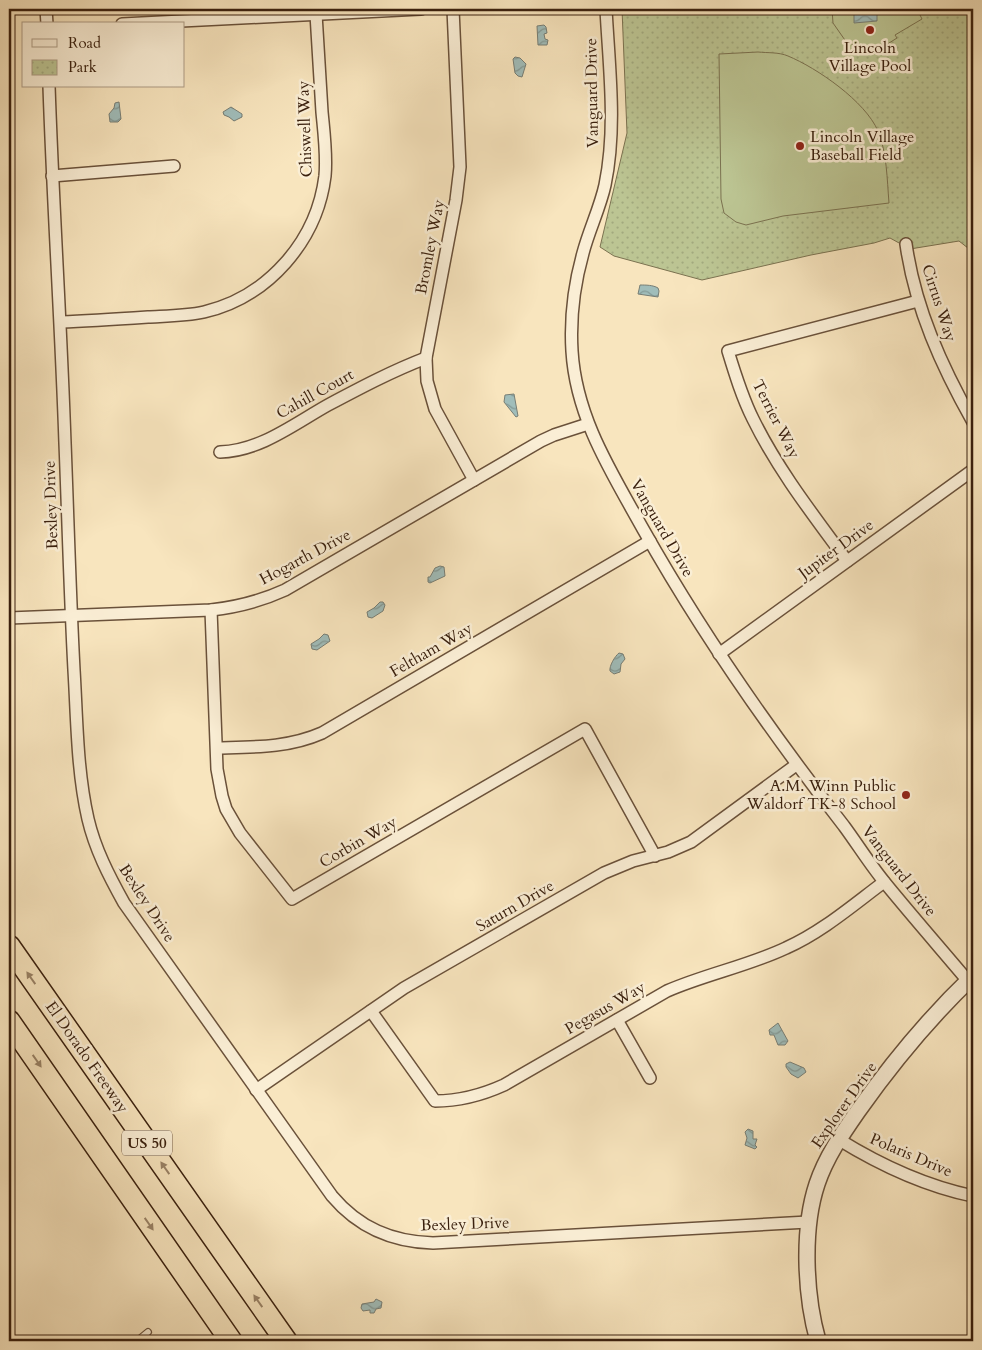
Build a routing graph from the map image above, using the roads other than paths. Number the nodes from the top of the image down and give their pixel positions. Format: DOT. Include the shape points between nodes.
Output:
graph roads {
  1 [pos="46,9"];
  2 [pos="421,9"];
  3 [pos="453,9"];
  4 [pos="606,9"];
  5 [pos="316,14"];
  6 [pos="47,22"];
  7 [pos="161,22"];
  8 [pos="49,88"];
  9 [pos="174,166"];
  10 [pos="52,176"];
  11 [pos="906,244"];
  12 [pos="918,301"];
  13 [pos="60,322"];
  14 [pos="426,358"];
  15 [pos="973,422"];
  16 [pos="588,424"];
  17 [pos="220,452"];
  18 [pos="973,470"];
  19 [pos="474,480"];
  20 [pos="650,541"];
  21 [pos="847,561"];
  22 [pos="212,610"];
  23 [pos="71,616"];
  24 [pos="9,618"];
  25 [pos="719,654"];
  26 [pos="216,748"];
  27 [pos="796,765"];
  28 [pos="655,856"];
  29 [pos="884,882"];
  30 [pos="9,946"];
  31 [pos="971,979"];
  32 [pos="371,1011"];
  33 [pos="617,1020"];
  34 [pos="9,1021"];
  35 [pos="650,1078"];
  36 [pos="256,1090"];
  37 [pos="838,1139"];
  38 [pos="973,1196"];
  39 [pos="808,1222"];
  40 [pos="148,1332"];
  41 [pos="137,1341"];
  42 [pos="231,1341"];
  43 [pos="286,1341"];
  44 [pos="818,1341"];
  1 -- 6 [label="street"];
  2 -- 5 [label="street"];
  3 -- 14 [label="street, Bromley Way" via="460,167"];
  4 -- 16 [label="street, Vanguard Drive" via="612,118 609,158 601,199 579,268 571,324 577,388"];
  5 -- 7 [label="street"];
  5 -- 13 [label="street, Chiswell Way" via="324,178 315,217 286,263 255,290 232,303 206,311"];
  8 -- 10 [label="street, Bexley Drive"];
  9 -- 10 [label="street"];
  10 -- 13 [label="street, Bexley Drive"];
  11 -- 12 [label="street, Cirrus Way"];
  12 -- 15 [label="street, Cirrus Way" via="938,354"];
  12 -- 21 [label="street, Terrier Way" via="728,350 746,404 770,449"];
  13 -- 23 [label="street, Bexley Drive"];
  14 -- 17 [label="street, Cahill Court" via="377,378 257,445"];
  14 -- 19 [label="street, Bromley Way" via="427,381 435,409"];
  16 -- 19 [label="street, Hogarth Drive" via="541,441"];
  16 -- 20 [label="street, Vanguard Drive" via="601,455"];
  18 -- 21 [label="street, Jupiter Drive"];
  19 -- 22 [label="street, Hogarth Drive" via="285,590 256,602"];
  20 -- 25 [label="street, Vanguard Drive"];
  20 -- 26 [label="street, Feltham Way" via="322,733 286,744"];
  21 -- 25 [label="street, Jupiter Drive"];
  22 -- 23 [label="street, Hogarth Drive"];
  22 -- 26 [label="street, Corbin Way"];
  23 -- 24 [label="street, Hogarth Drive"];
  23 -- 36 [label="street, Bexley Drive" via="82,792 97,849 124,902"];
  25 -- 27 [label="street, Vanguard Drive"];
  26 -- 28 [label="street, Corbin Way" via="218,782 226,809 240,833 292,899 585,729"];
  27 -- 28 [label="street, Saturn Drive" via="691,842"];
  27 -- 29 [label="street, Vanguard Drive"];
  28 -- 32 [label="street, Saturn Drive" via="604,873 404,988"];
  29 -- 31 [label="street, Vanguard Drive"];
  29 -- 33 [label="street, Pegasus Way" via="827,925 794,945 758,960 691,980"];
  43 -- 30 [label="highway, El Dorado Freeway / US 50, one-way"];
  31 -- 37 [label="street, Explorer Drive" via="899,1057"];
  32 -- 33 [label="street, Pegasus Way" via="435,1101 464,1099 491,1091"];
  32 -- 36 [label="street, Saturn Drive"];
  33 -- 35 [label="street"];
  34 -- 42 [label="highway, US 50, one-way"];
  36 -- 39 [label="street, Bexley Drive" via="342,1207 364,1226 405,1241 433,1243"];
  37 -- 38 [label="street, Polaris Drive" via="897,1171"];
  37 -- 39 [label="street, Explorer Drive" via="817,1183"];
  39 -- 44 [label="street, Explorer Drive" via="810,1300"];
  40 -- 41 [label="lane"];
}
